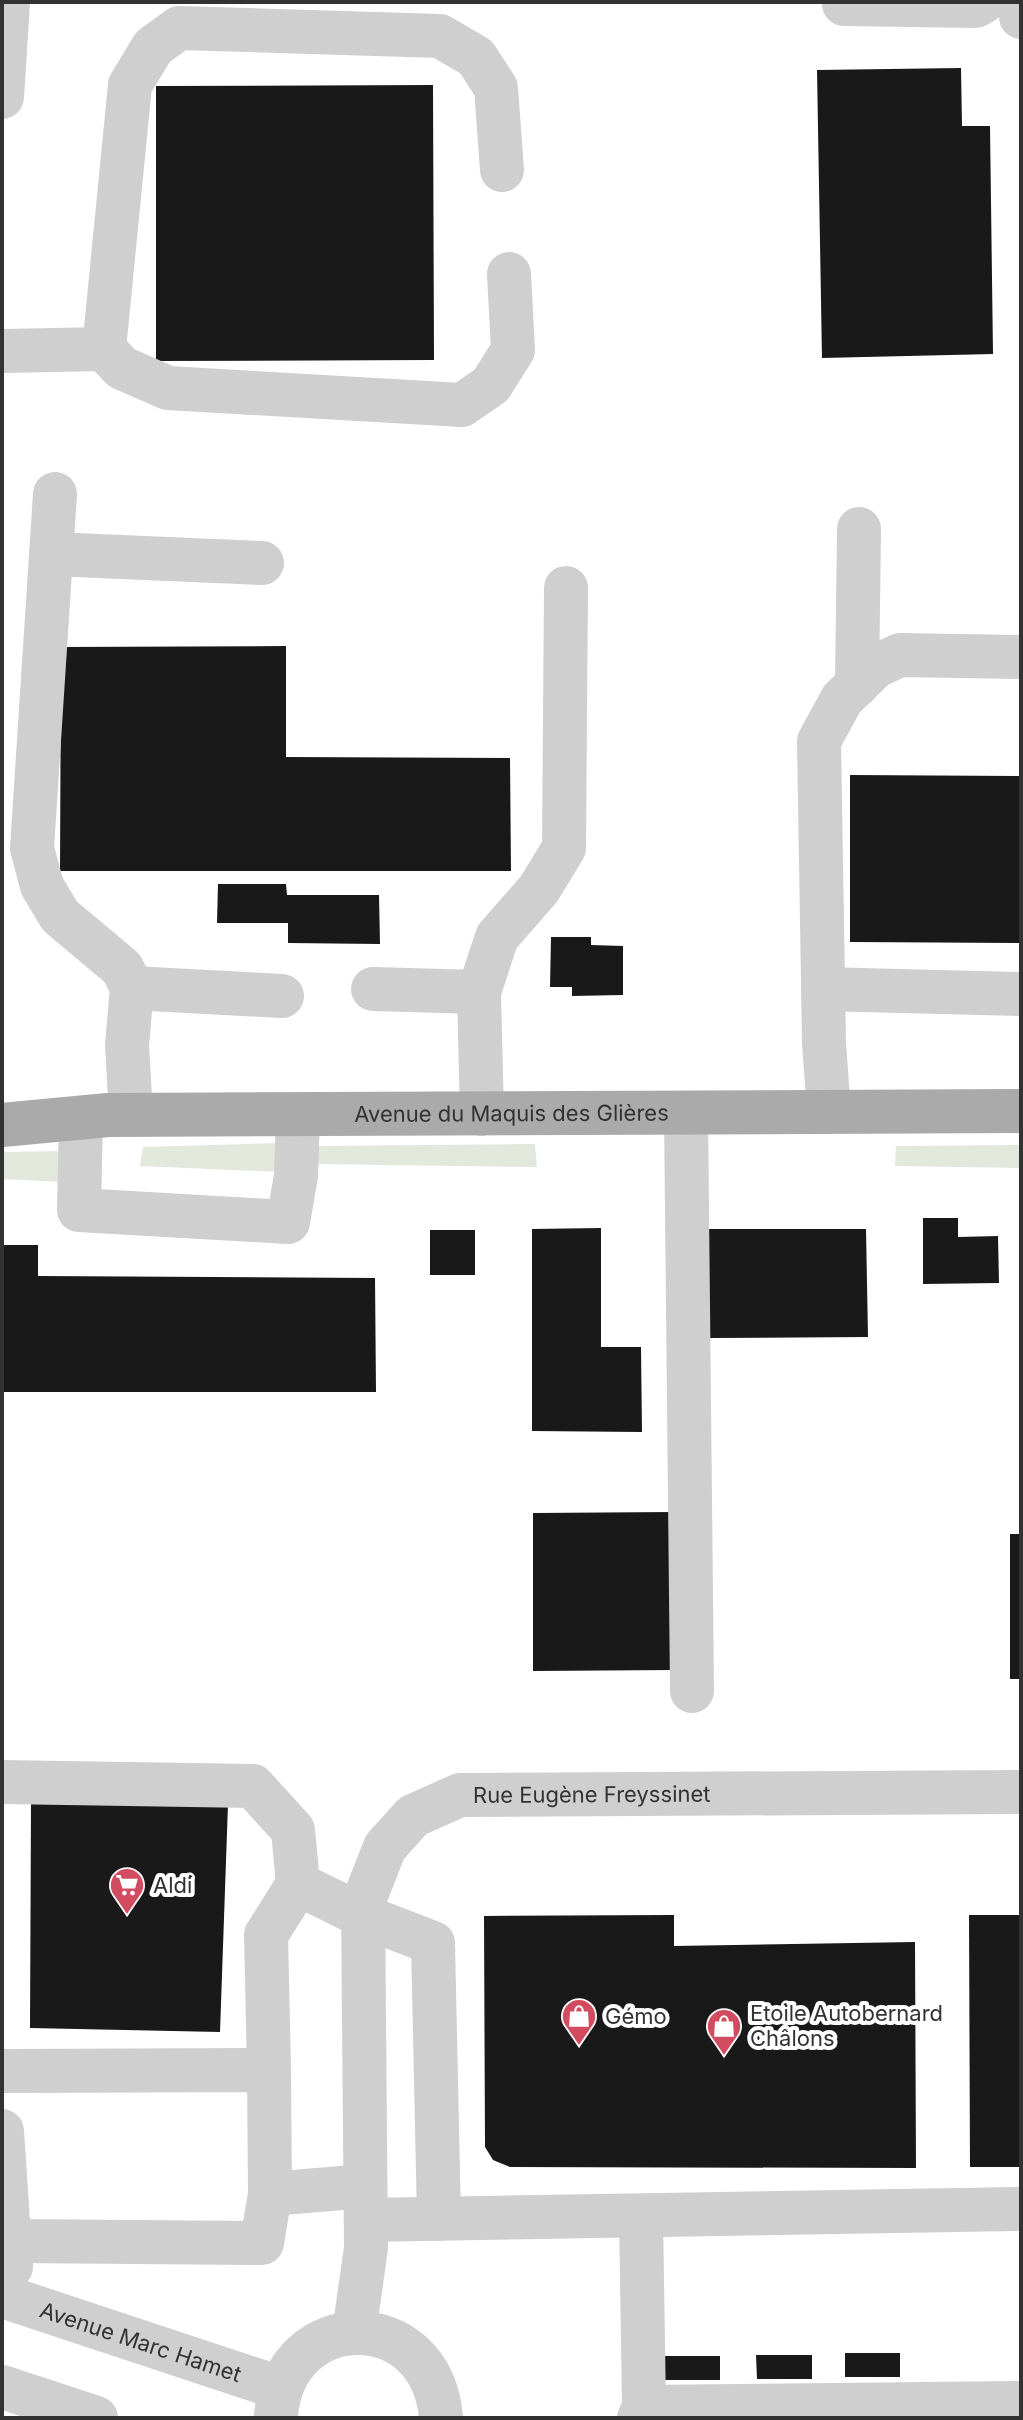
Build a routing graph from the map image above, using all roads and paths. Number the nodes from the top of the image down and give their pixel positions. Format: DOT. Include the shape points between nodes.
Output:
graph roads {
  1 [pos="8,2"];
  2 [pos="983,2"];
  3 [pos="1021,2"];
  4 [pos="844,4"];
  5 [pos="1021,17"];
  6 [pos="2,97"];
  7 [pos="502,170"];
  8 [pos="509,274"];
  9 [pos="104,349"];
  10 [pos="2,351"];
  11 [pos="55,494"];
  12 [pos="859,529"];
  13 [pos="51,554"];
  14 [pos="262,563"];
  15 [pos="566,588"];
  16 [pos="1021,657"];
  17 [pos="857,685"];
  18 [pos="132,988"];
  19 [pos="373,989"];
  20 [pos="823,989"];
  21 [pos="479,992"];
  22 [pos="1021,994"];
  23 [pos="282,996"];
  24 [pos="1021,1111"];
  25 [pos="829,1112"];
  26 [pos="482,1114"];
  27 [pos="686,1114"];
  28 [pos="131,1115"];
  29 [pos="298,1115"];
  30 [pos="81,1118"];
  31 [pos="2,1125"];
  32 [pos="692,1691"];
  33 [pos="2,1782"];
  34 [pos="1021,1792"];
  35 [pos="298,1884"];
  36 [pos="363,1916"];
  37 [pos="269,2070"];
  38 [pos="2,2071"];
  39 [pos="2,2131"];
  40 [pos="270,2194"];
  41 [pos="366,2203"];
  42 [pos="1021,2209"];
  43 [pos="641,2216"];
  44 [pos="439,2219"];
  45 [pos="6,2240"];
  46 [pos="2,2296"];
  47 [pos="354,2333"];
  48 [pos="2,2387"];
  49 [pos="278,2403"];
  50 [pos="1021,2403"];
  51 [pos="964,2411"];
  52 [pos="642,2413"];
  53 [pos="96,2418"];
  54 [pos="441,2418"];
  1 -- 6 [label="street"];
  2 -- 4 [label="street"];
  3 -- 5 [label="street"];
  7 -- 9 [label="street" via="496,88 476,57 440,36 179,28 153,47 130,85"];
  8 -- 9 [label="street" via="513,350 491,385 462,405 168,388 122,368"];
  9 -- 10 [label="street"];
  11 -- 13 [label="street"];
  12 -- 17 [label="street"];
  13 -- 14 [label="street"];
  13 -- 18 [label="street" via="32,848 42,886 60,916 122,968"];
  15 -- 21 [label="street" via="564,848 539,889 497,937"];
  16 -- 17 [label="street" via="900,655 876,666"];
  17 -- 20 [label="street" via="842,699 819,741"];
  18 -- 23 [label="street"];
  18 -- 28 [label="street" via="127,1045"];
  19 -- 21 [label="street"];
  20 -- 22 [label="street"];
  20 -- 25 [label="street"];
  21 -- 26 [label="street"];
  24 -- 25 [label="main road, Avenue du Maquis des Glières"];
  25 -- 27 [label="main road, Avenue du Maquis des Glières"];
  26 -- 27 [label="main road, Avenue du Maquis des Glières"];
  26 -- 29 [label="main road, Avenue du Maquis des Glières"];
  27 -- 32 [label="street"];
  28 -- 29 [label="main road, Avenue du Maquis des Glières"];
  28 -- 30 [label="main road, Avenue du Maquis des Glières"];
  29 -- 30 [label="street" via="288,1222 79,1210"];
  30 -- 31 [label="main road, Avenue du Maquis des Glières"];
  33 -- 35 [label="street" via="253,1786 293,1830"];
  34 -- 36 [label="street, Rue Eugène Freyssinet" via="460,1795 413,1816 385,1847"];
  35 -- 36 [label="street"];
  35 -- 37 [label="street" via="266,1935"];
  36 -- 41 [label="street, Rue Eugène Freyssinet"];
  36 -- 44 [label="street" via="433,1943"];
  37 -- 38 [label="street"];
  37 -- 40 [label="street"];
  39 -- 45 [label="street"];
  40 -- 41 [label="street"];
  40 -- 45 [label="street" via="262,2243"];
  41 -- 44 [label="street"];
  41 -- 47 [label="street, Rue Eugène Freyssinet" via="366,2248"];
  42 -- 43 [label="street"];
  43 -- 44 [label="street"];
  43 -- 52 [label="street"];
  45 -- 46 [label="street" via="12,2261"];
  46 -- 49 [label="street, Avenue Marc Hamet"];
  47 -- 49 [label="street" via="309,2349 292,2366"];
  47 -- 54 [label="street" via="381,2335 425,2365 437,2390"];
  48 -- 53 [label="street"];
  50 -- 51 [label="street"];
  51 -- 52 [label="street"];
}
